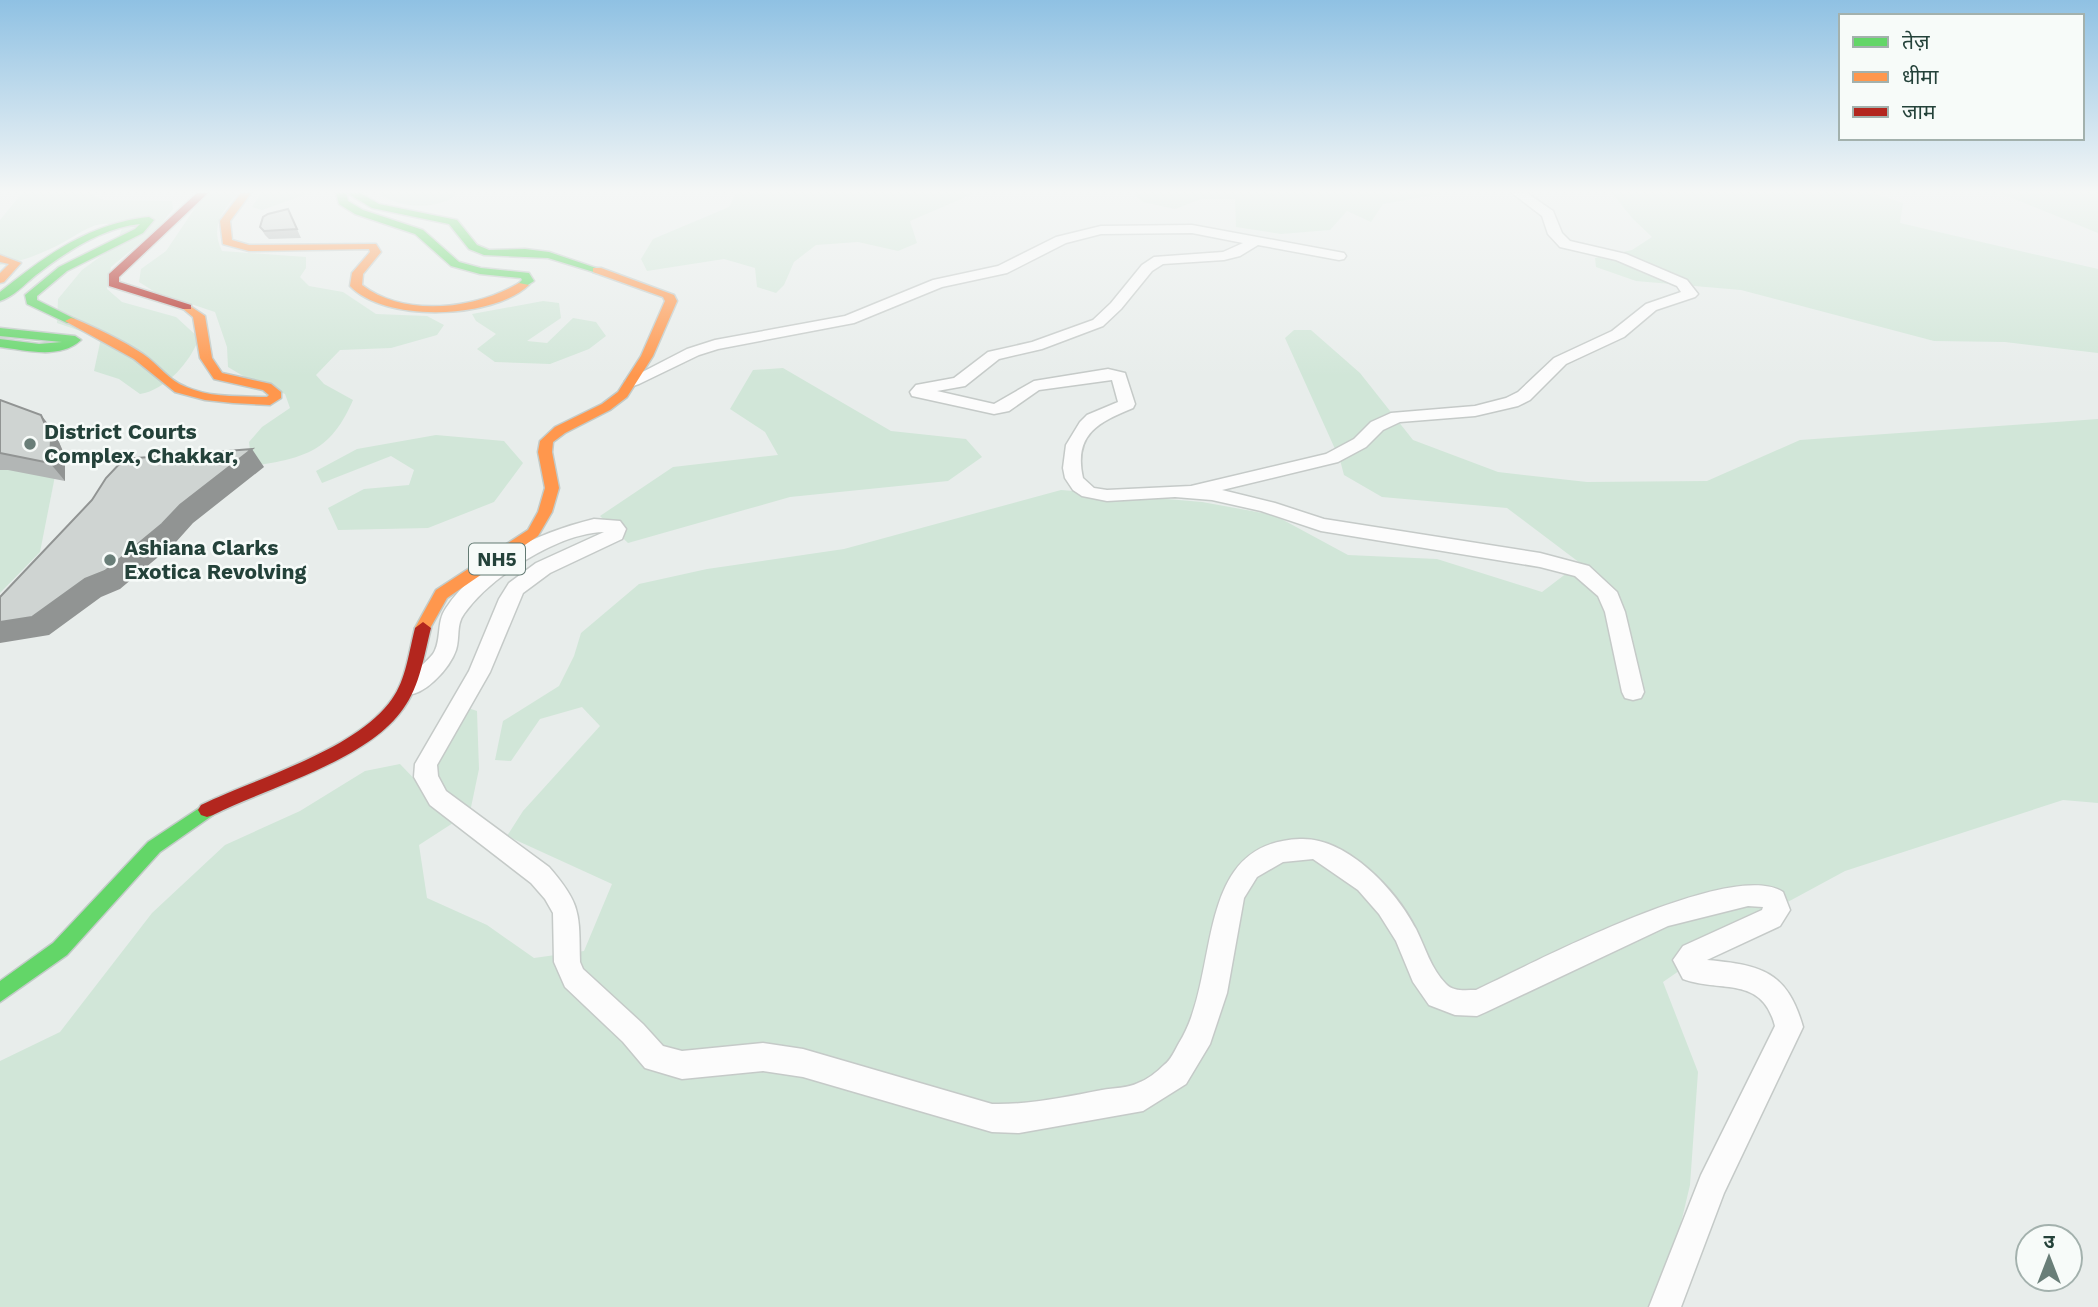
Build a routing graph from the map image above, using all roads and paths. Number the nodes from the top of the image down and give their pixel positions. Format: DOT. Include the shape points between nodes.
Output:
graph roads {
  1 [pos="61,254"];
  2 [pos="88,254"];
  3 [pos="136,254"];
  4 [pos="374,254"];
  5 [pos="445,254"];
  6 [pos="541,254"];
  7 [pos="1033,254"];
  8 [pos="1231,254"];
  9 [pos="1329,254"];
  10 [pos="1608,254"];
  11 [pos="1339,256"];
  12 [pos="0,258"];
  13 [pos="0,280"];
  14 [pos="0,298"];
  15 [pos="0,332"];
  16 [pos="0,343"];
  17 [pos="633,381"];
  18 [pos="1189,492"];
  19 [pos="406,692"];
  20 [pos="1633,692"];
  21 [pos="0,993"];
  22 [pos="1665,1307"];
  1 -- 14 [label="main road"];
  2 -- 3 [label="main road" via="37,289 31,302 117,342 183,390 228,400 270,401 277,395 267,387 218,376 206,360 203,327 192,309 113,284 118,269"];
  4 -- 5 [label="main road" via="358,273 356,286 380,302 470,305 509,295 528,281 524,275 454,263"];
  6 -- 17 [label="main road, NH5" via="668,295 671,301"];
  7 -- 17 [label="street" via="1002,270 938,283 849,320 715,345"];
  8 -- 18 [label="street" via="1159,260 1098,323 1036,346 994,355 959,382 918,391 994,409 1034,386 1116,374 1122,378 1128,402 1095,417 1084,428 1073,453 1076,481 1097,494"];
  9 -- 11 [label="street"];
  10 -- 18 [label="street" via="1682,283 1690,294 1651,307 1618,334 1560,361 1512,402 1475,411 1397,417 1332,458"];
  12 -- 13 [label="main road" via="16,263"];
  15 -- 16 [label="main road" via="75,340 57,348"];
  17 -- 19 [label="main road, NH5" via="611,405 547,441 544,450 552,488 541,521 516,547 441,594 415,648"];
  18 -- 20 [label="street" via="1290,513 1321,525 1540,560 1582,571 1607,592"];
  19 -- 21 [label="main road, NH5" via="388,718 352,744 229,798 177,829 146,852 66,943"];
  19 -- 22 [label="street" via="443,655 452,615 479,584 549,539 578,527 613,525 615,534 527,577 509,599 480,672 426,764 426,777 438,798 554,891 566,911 567,962 575,978 655,1058 682,1065 763,1057 803,1063 992,1118 1019,1119 1143,1097 1176,1074 1200,1035 1214,993 1233,896 1248,869 1278,853 1315,849 1367,882 1406,935 1429,986 1438,996 1455,1002 1477,1003 1664,916 1748,895 1768,896 1777,905 1771,918 1686,960 1692,970 1763,982 1777,996 1789,1027 1712,1186"];
}
